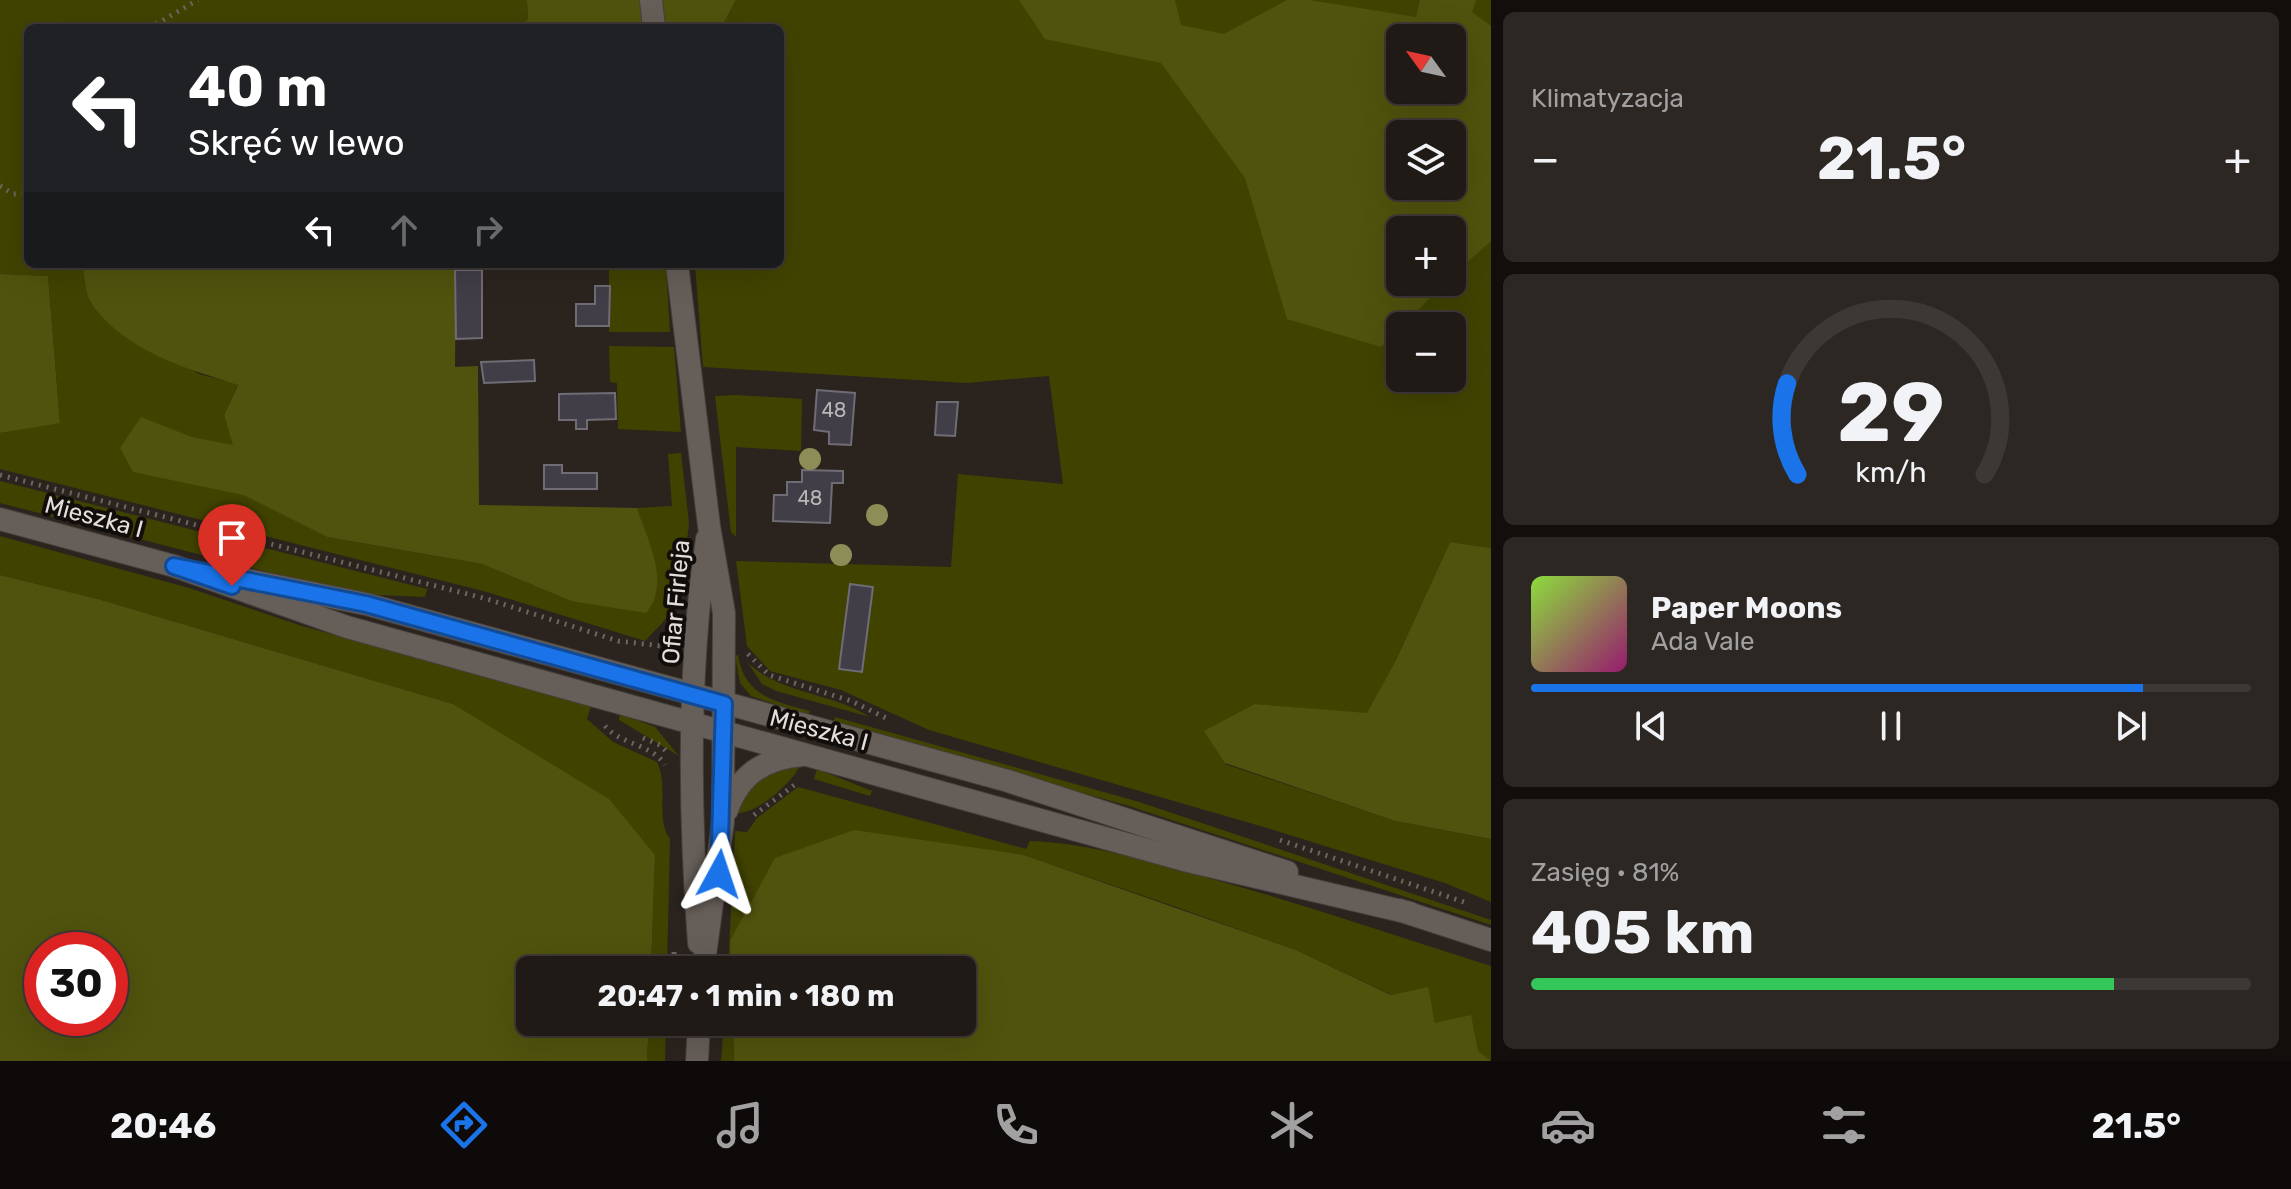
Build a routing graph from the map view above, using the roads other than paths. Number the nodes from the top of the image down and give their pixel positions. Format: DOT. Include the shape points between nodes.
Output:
graph roads {
  1 [pos="651,0"];
  2 [pos="654,24"];
  3 [pos="677,268"];
  4 [pos="0,519"];
  5 [pos="709,526"];
  6 [pos="174,566"];
  7 [pos="695,696"];
  8 [pos="724,704"];
  9 [pos="694,724"];
  10 [pos="724,732"];
  11 [pos="811,754"];
  12 [pos="723,822"];
  13 [pos="1410,913"];
  14 [pos="1491,940"];
  15 [pos="701,956"];
  16 [pos="704,956"];
  17 [pos="698,1036"];
  18 [pos="697,1061"];
  1 -- 2 [label="street"];
  3 -- 5 [label="street, Ofiar Firleja"];
  4 -- 6 [label="street, Mieszka I"];
  5 -- 7 [label="street, Ofiar Firleja"];
  5 -- 8 [label="street, Ofiar Firleja" via="724,613"];
  6 -- 7 [label="street, Mieszka I" via="366,604"];
  6 -- 9 [label="street, Mieszka I" via="347,627"];
  7 -- 8 [label="street, Mieszka I"];
  7 -- 9 [label="street, Ofiar Firleja"];
  8 -- 10 [label="street, Ofiar Firleja"];
  8 -- 13 [label="street, Mieszka I" via="1100,809"];
  9 -- 10 [label="street, Mieszka I"];
  9 -- 15 [label="street, Ofiar Firleja" via="694,878"];
  10 -- 11 [label="street, Mieszka I"];
  10 -- 12 [label="street, Ofiar Firleja"];
  11 -- 12 [label="street, Ofiar Firleja" via="778,757 749,773"];
  11 -- 13 [label="street, Mieszka I" via="1184,860"];
  12 -- 16 [label="street, Ofiar Firleja"];
  13 -- 14 [label="street, Mieszka I"];
  17 -- 18 [label="street"];
}
